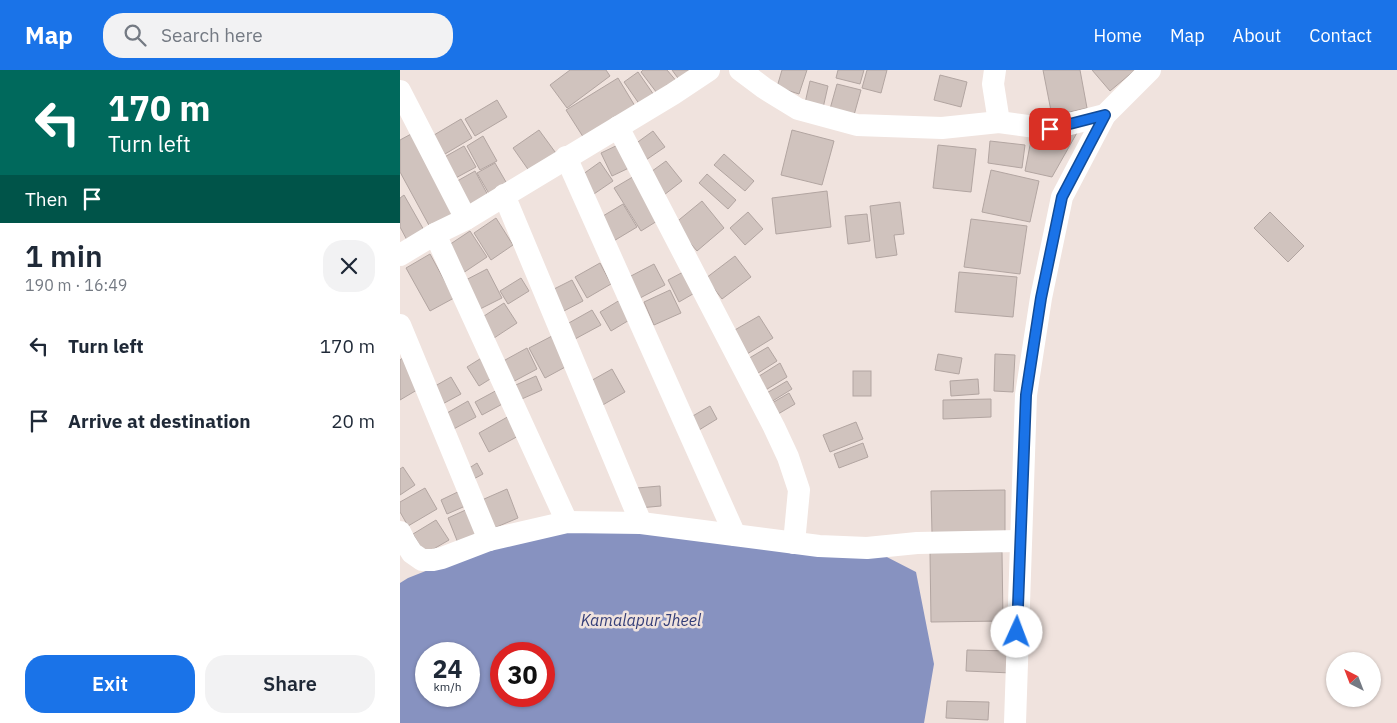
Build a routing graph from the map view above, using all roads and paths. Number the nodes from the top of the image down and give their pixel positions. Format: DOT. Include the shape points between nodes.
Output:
graph roads {
  1 [pos="709,70"];
  2 [pos="740,70"];
  3 [pos="995,70"];
  4 [pos="1150,70"];
  5 [pos="400,91"];
  6 [pos="1105,115"];
  7 [pos="999,122"];
  8 [pos="618,127"];
  9 [pos="566,157"];
  10 [pos="504,196"];
  11 [pos="466,218"];
  12 [pos="435,234"];
  13 [pos="400,254"];
  14 [pos="400,325"];
  15 [pos="567,522"];
  16 [pos="641,523"];
  17 [pos="400,532"];
  18 [pos="735,535"];
  19 [pos="490,540"];
  20 [pos="1020,541"];
  21 [pos="794,543"];
  22 [pos="1015,723"];
  1 -- 8 [label="street"];
  2 -- 7 [label="street" via="798,109 856,125 942,128"];
  3 -- 7 [label="street" via="993,84"];
  4 -- 6 [label="street"];
  5 -- 11 [label="street"];
  6 -- 7 [label="street" via="1050,129"];
  6 -- 20 [label="street" via="1062,197 1041,298 1026,395"];
  8 -- 9 [label="street"];
  8 -- 21 [label="street" via="788,457 799,490"];
  9 -- 10 [label="street"];
  9 -- 18 [label="street"];
  10 -- 11 [label="street"];
  10 -- 16 [label="street"];
  11 -- 12 [label="street"];
  12 -- 13 [label="street"];
  12 -- 15 [label="street"];
  14 -- 19 [label="street"];
  15 -- 16 [label="street"];
  15 -- 19 [label="street"];
  16 -- 18 [label="street"];
  17 -- 19 [label="street" via="412,552 422,560 442,558"];
  18 -- 21 [label="street"];
  20 -- 21 [label="street" via="917,543 867,548"];
  20 -- 22 [label="street"];
}
